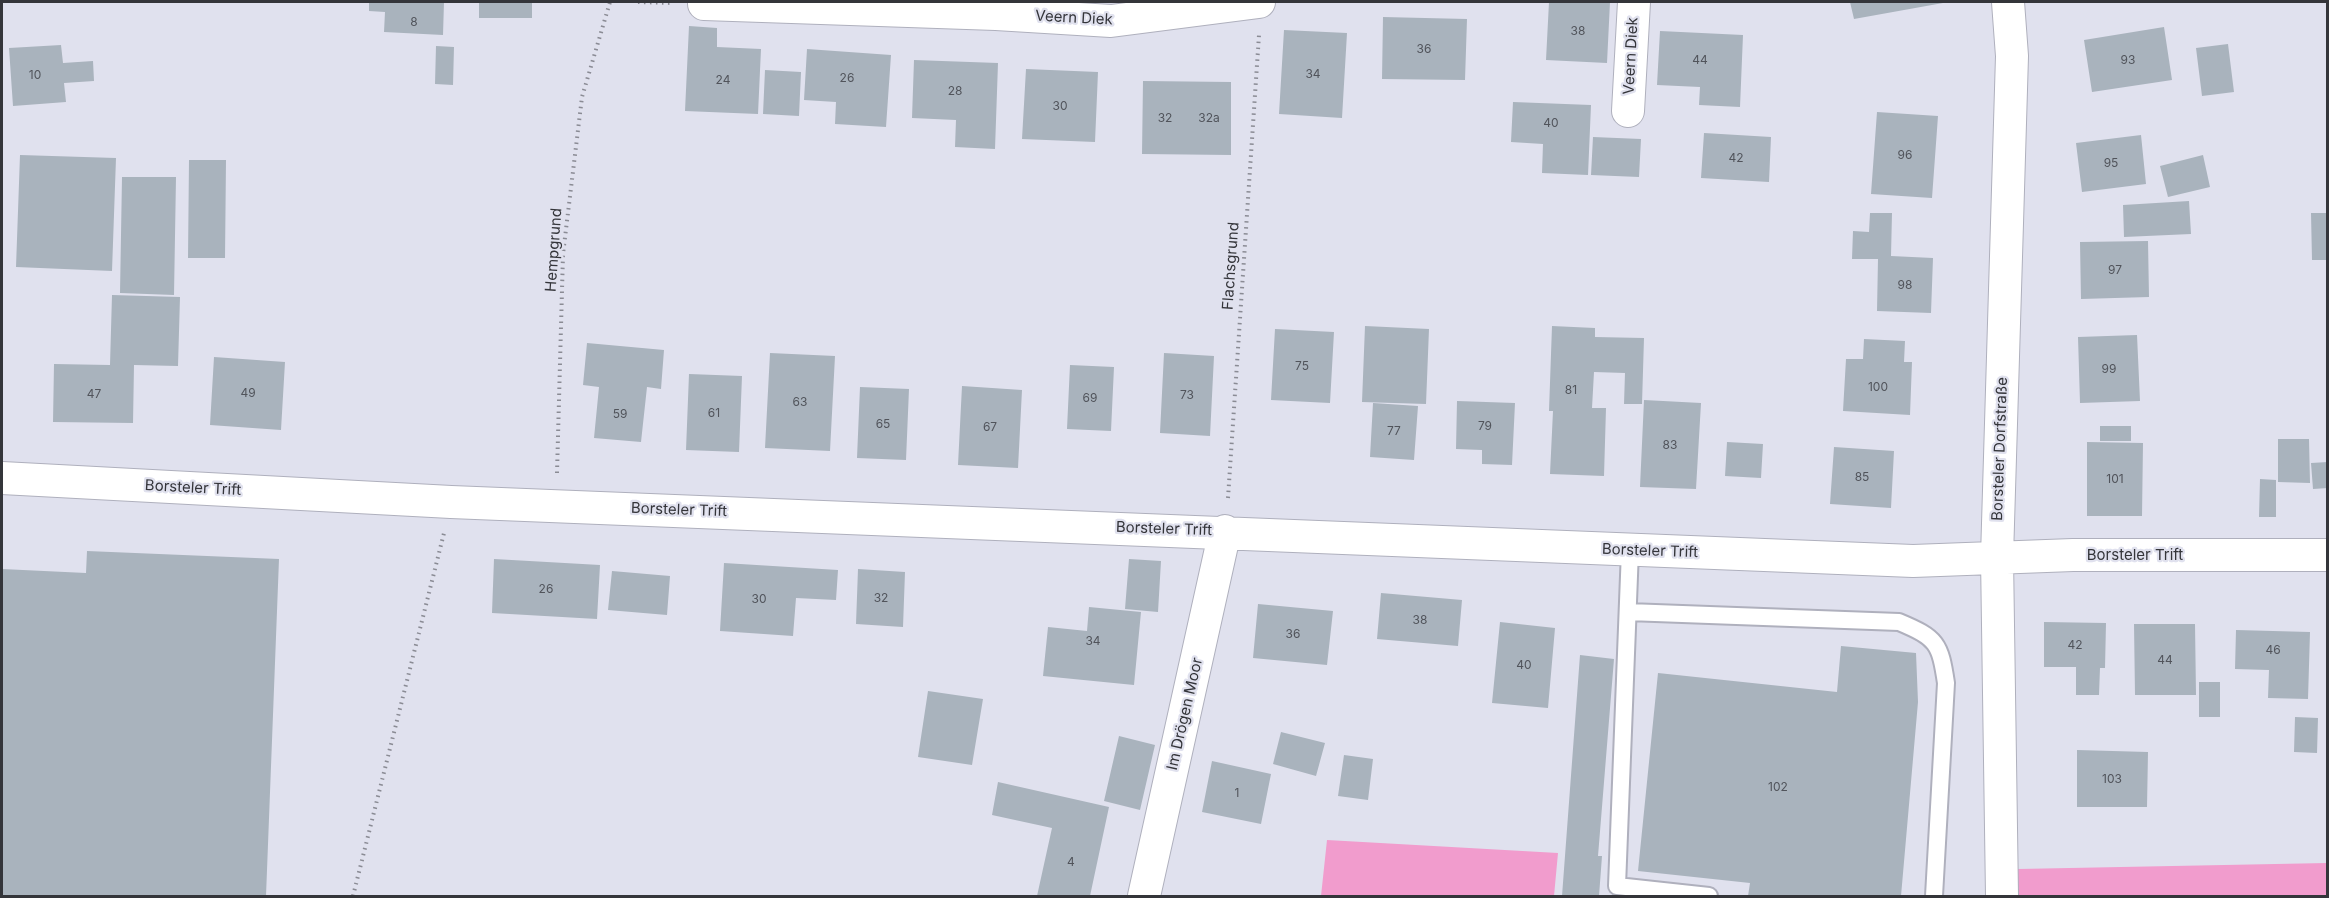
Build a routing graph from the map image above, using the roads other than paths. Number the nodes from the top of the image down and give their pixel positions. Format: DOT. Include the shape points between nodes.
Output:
graph roads {
  1 [pos="1634,2"];
  2 [pos="2008,2"];
  3 [pos="704,3"];
  4 [pos="992,8"];
  5 [pos="1259,13"];
  6 [pos="1628,111"];
  7 [pos="2,478"];
  8 [pos="1226,531"];
  9 [pos="1630,550"];
  10 [pos="2328,555"];
  11 [pos="1996,557"];
  12 [pos="1628,612"];
  13 [pos="1144,897"];
  14 [pos="1709,897"];
  15 [pos="1934,897"];
  16 [pos="2002,897"];
  1 -- 6 [label="street, Veern Diek"];
  2 -- 11 [label="street, Borsteler Dorfstraße" via="2012,56"];
  3 -- 4 [label="street, Veern Diek"];
  4 -- 5 [label="street, Veern Diek" via="1111,21"];
  7 -- 8 [label="street, Borsteler Trift" via="451,502"];
  8 -- 9 [label="street, Borsteler Trift"];
  8 -- 13 [label="street, Im Drögen Moor"];
  9 -- 11 [label="street, Borsteler Trift" via="1913,561"];
  9 -- 12 [label="lane"];
  10 -- 11 [label="street, Borsteler Trift"];
  11 -- 16 [label="street, Borsteler Dorfstraße"];
  12 -- 14 [label="lane" via="1617,886"];
  12 -- 15 [label="lane" via="1899,622 1927,633 1941,653 1946,683"];
}
